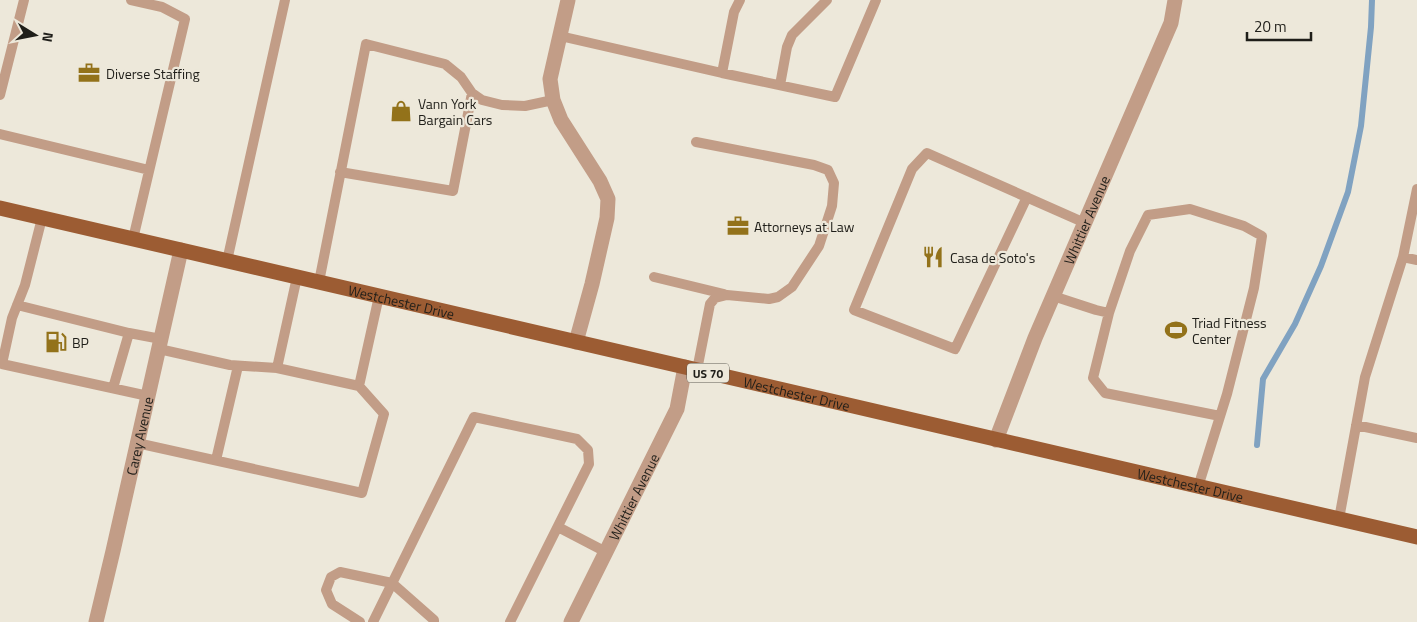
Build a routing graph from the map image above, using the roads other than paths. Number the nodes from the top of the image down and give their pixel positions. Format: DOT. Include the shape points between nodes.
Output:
graph roads {
  1 [pos="24,0"];
  2 [pos="130,0"];
  3 [pos="285,0"];
  4 [pos="568,0"];
  5 [pos="740,0"];
  6 [pos="827,0"];
  7 [pos="876,0"];
  8 [pos="1175,0"];
  9 [pos="560,36"];
  10 [pos="722,74"];
  11 [pos="780,86"];
  12 [pos="472,93"];
  13 [pos="0,95"];
  14 [pos="552,100"];
  15 [pos="0,134"];
  16 [pos="696,142"];
  17 [pos="149,170"];
  18 [pos="340,172"];
  19 [pos="1417,188"];
  20 [pos="1026,197"];
  21 [pos="0,208"];
  22 [pos="42,218"];
  23 [pos="1085,223"];
  24 [pos="133,239"];
  25 [pos="181,250"];
  26 [pos="1403,257"];
  27 [pos="1417,260"];
  28 [pos="227,261"];
  29 [pos="297,277"];
  30 [pos="654,277"];
  31 [pos="319,282"];
  32 [pos="727,295"];
  33 [pos="379,296"];
  34 [pos="1054,296"];
  35 [pos="17,305"];
  36 [pos="1109,313"];
  37 [pos="129,332"];
  38 [pos="576,342"];
  39 [pos="160,344"];
  40 [pos="238,366"];
  41 [pos="278,368"];
  42 [pos="691,369"];
  43 [pos="359,386"];
  44 [pos="113,388"];
  45 [pos="148,396"];
  46 [pos="1220,416"];
  47 [pos="1356,425"];
  48 [pos="1417,438"];
  49 [pos="996,440"];
  50 [pos="137,443"];
  51 [pos="216,460"];
  52 [pos="1198,487"];
  53 [pos="1339,519"];
  54 [pos="558,527"];
  55 [pos="1417,537"];
  56 [pos="606,552"];
  57 [pos="392,583"];
  58 [pos="96,622"];
  59 [pos="360,622"];
  60 [pos="373,622"];
  61 [pos="434,622"];
  62 [pos="510,622"];
  63 [pos="571,622"];
  1 -- 13 [label="lane"];
  2 -- 17 [label="lane" via="162,7 185,19"];
  3 -- 28 [label="lane"];
  4 -- 9 [label="street"];
  5 -- 10 [label="lane" via="734,12"];
  6 -- 11 [label="lane" via="792,35"];
  7 -- 11 [label="lane" via="836,97"];
  8 -- 23 [label="street, Whittier Avenue" via="1171,23"];
  9 -- 10 [label="lane"];
  9 -- 14 [label="street" via="550,79"];
  10 -- 11 [label="lane"];
  12 -- 14 [label="lane" via="482,100 502,105 525,106"];
  12 -- 18 [label="lane" via="453,191"];
  12 -- 18 [label="lane" via="445,64 366,44"];
  14 -- 38 [label="street" via="608,199 607,218"];
  15 -- 17 [label="lane"];
  16 -- 32 [label="lane" via="814,165 828,170 834,183 832,206 819,246 792,287 778,298"];
  17 -- 24 [label="lane"];
  18 -- 31 [label="lane"];
  19 -- 26 [label="lane"];
  20 -- 20 [label="lane" via="927,153 912,169 854,310 955,349"];
  20 -- 23 [label="lane"];
  21 -- 22 [label="main road, Westchester Drive / US 70"];
  22 -- 24 [label="main road, Westchester Drive / US 70"];
  22 -- 35 [label="lane"];
  23 -- 34 [label="street, Whittier Avenue"];
  24 -- 25 [label="main road, Westchester Drive / US 70"];
  25 -- 28 [label="main road, Westchester Drive / US 70"];
  25 -- 39 [label="street, Carey Avenue"];
  26 -- 27 [label="lane"];
  26 -- 47 [label="lane" via="1365,377"];
  28 -- 29 [label="main road, Westchester Drive / US 70"];
  29 -- 31 [label="main road, Westchester Drive / US 70"];
  29 -- 41 [label="lane"];
  30 -- 32 [label="lane"];
  31 -- 33 [label="main road, Westchester Drive / US 70"];
  32 -- 42 [label="lane" via="715,298 710,304"];
  33 -- 38 [label="main road, Westchester Drive / US 70"];
  33 -- 43 [label="lane"];
  34 -- 36 [label="lane"];
  34 -- 49 [label="street, Whittier Avenue"];
  35 -- 37 [label="lane"];
  35 -- 44 [label="lane" via="2,364"];
  36 -- 46 [label="lane" via="1093,378 1105,393"];
  36 -- 46 [label="lane" via="1130,251 1148,215 1190,209 1244,226 1262,236 1254,288"];
  37 -- 39 [label="lane"];
  37 -- 44 [label="lane"];
  38 -- 42 [label="main road, Westchester Drive / US 70"];
  39 -- 40 [label="lane"];
  39 -- 45 [label="street, Carey Avenue"];
  40 -- 41 [label="lane"];
  40 -- 51 [label="lane"];
  41 -- 43 [label="lane"];
  42 -- 49 [label="main road, Westchester Drive / US 70"];
  42 -- 56 [label="street, Whittier Avenue" via="677,409"];
  43 -- 51 [label="lane" via="384,414 362,493"];
  44 -- 45 [label="lane"];
  45 -- 50 [label="street, Carey Avenue"];
  46 -- 52 [label="lane"];
  47 -- 48 [label="lane"];
  47 -- 53 [label="lane"];
  49 -- 52 [label="main road, Westchester Drive / US 70"];
  50 -- 51 [label="lane"];
  50 -- 58 [label="street, Carey Avenue"];
  52 -- 53 [label="main road, Westchester Drive / US 70"];
  53 -- 55 [label="main road, Westchester Drive / US 70"];
  54 -- 56 [label="lane"];
  54 -- 57 [label="lane" via="589,464 588,450 577,439 474,417"];
  54 -- 62 [label="lane"];
  56 -- 63 [label="street, Whittier Avenue"];
  57 -- 59 [label="lane" via="340,572 331,577 326,590 332,604"];
  57 -- 60 [label="lane"];
  57 -- 61 [label="lane"];
}
